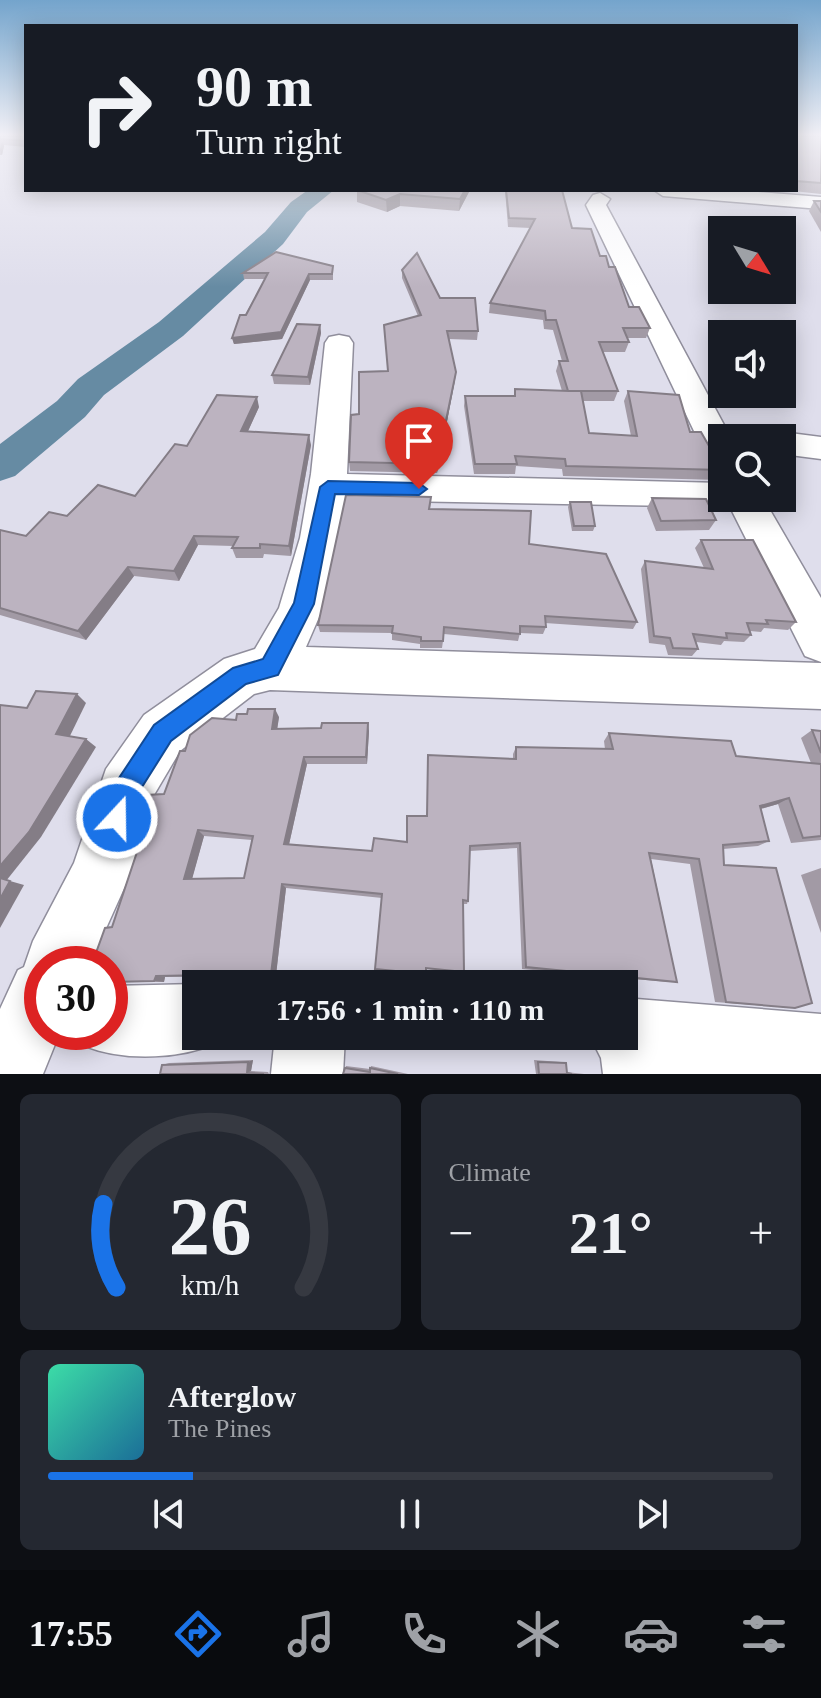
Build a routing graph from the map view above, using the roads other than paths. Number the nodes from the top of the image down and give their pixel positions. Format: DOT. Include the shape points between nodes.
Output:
graph roads {
  1 [pos="688,192"];
  2 [pos="598,194"];
  3 [pos="814,202"];
  4 [pos="619,240"];
  5 [pos="339,343"];
  6 [pos="727,424"];
  7 [pos="708,425"];
  8 [pos="796,445"];
  9 [pos="821,448"];
  10 [pos="328,487"];
  11 [pos="708,496"];
  12 [pos="752,512"];
  13 [pos="775,512"];
  14 [pos="820,592"];
  15 [pos="821,641"];
  16 [pos="270,668"];
  17 [pos="821,686"];
  18 [pos="65,946"];
  19 [pos="182,1018"];
  20 [pos="128,1020"];
  21 [pos="638,1047"];
  22 [pos="309,1050"];
  23 [pos="821,1050"];
  24 [pos="307,1074"];
  1 -- 3 [label="street"];
  2 -- 4 [label="street" via="596,205"];
  4 -- 6 [label="street"];
  4 -- 7 [label="street"];
  5 -- 10 [label="street"];
  8 -- 9 [label="street"];
  10 -- 11 [label="street"];
  10 -- 16 [label="street" via="304,604"];
  12 -- 15 [label="street"];
  13 -- 14 [label="street"];
  16 -- 17 [label="street"];
  16 -- 18 [label="street" via="241,675 162,733 126,789 100,875"];
  19 -- 20 [label="street"];
  21 -- 23 [label="street"];
  22 -- 24 [label="street"];
}
